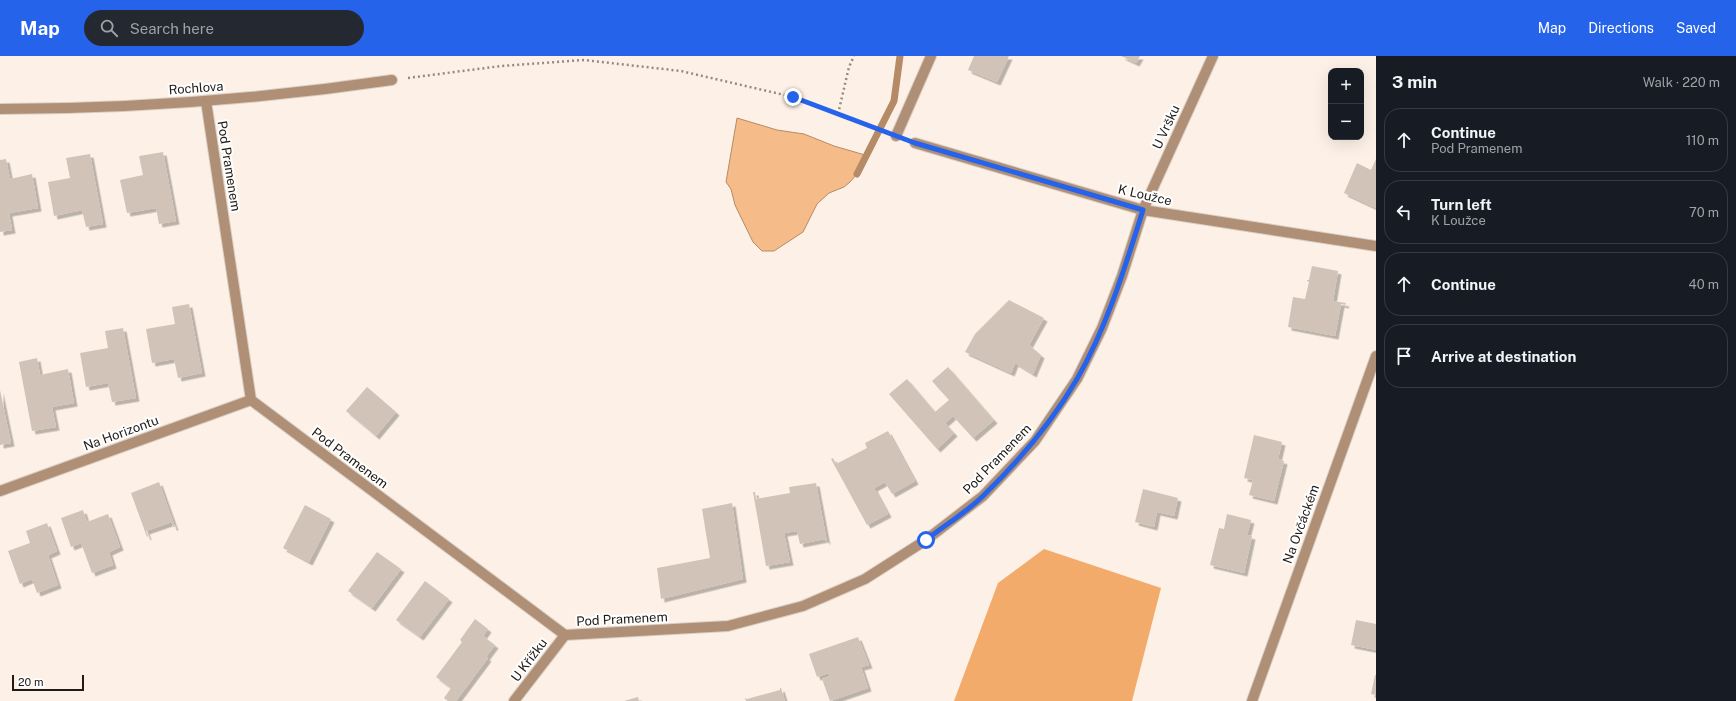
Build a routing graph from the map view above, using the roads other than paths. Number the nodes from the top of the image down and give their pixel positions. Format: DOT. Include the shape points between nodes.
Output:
graph roads {
  1 [pos="930,56"];
  2 [pos="1213,56"];
  3 [pos="392,80"];
  4 [pos="206,101"];
  5 [pos="0,109"];
  6 [pos="896,136"];
  7 [pos="915,143"];
  8 [pos="1143,210"];
  9 [pos="1376,246"];
  10 [pos="1376,356"];
  11 [pos="251,400"];
  12 [pos="0,491"];
  13 [pos="564,635"];
  14 [pos="514,701"];
  15 [pos="1252,701"];
  1 -- 6 [label="street"];
  2 -- 8 [label="street, U Vršku"];
  3 -- 4 [label="street, Rochlova"];
  4 -- 5 [label="street, Rochlova"];
  4 -- 11 [label="street, Pod Pramenem"];
  7 -- 8 [label="street, K Loužce"];
  8 -- 9 [label="street, K Loužce"];
  8 -- 13 [label="street, Pod Pramenem" via="1102,328 1077,379 1035,441 983,496 926,540 865,579 810,603 728,626"];
  10 -- 15 [label="street, Na Ovčáckém"];
  11 -- 12 [label="street, Na Horizontu"];
  11 -- 13 [label="street, Pod Pramenem"];
  13 -- 14 [label="street, U Křížku"];
}
